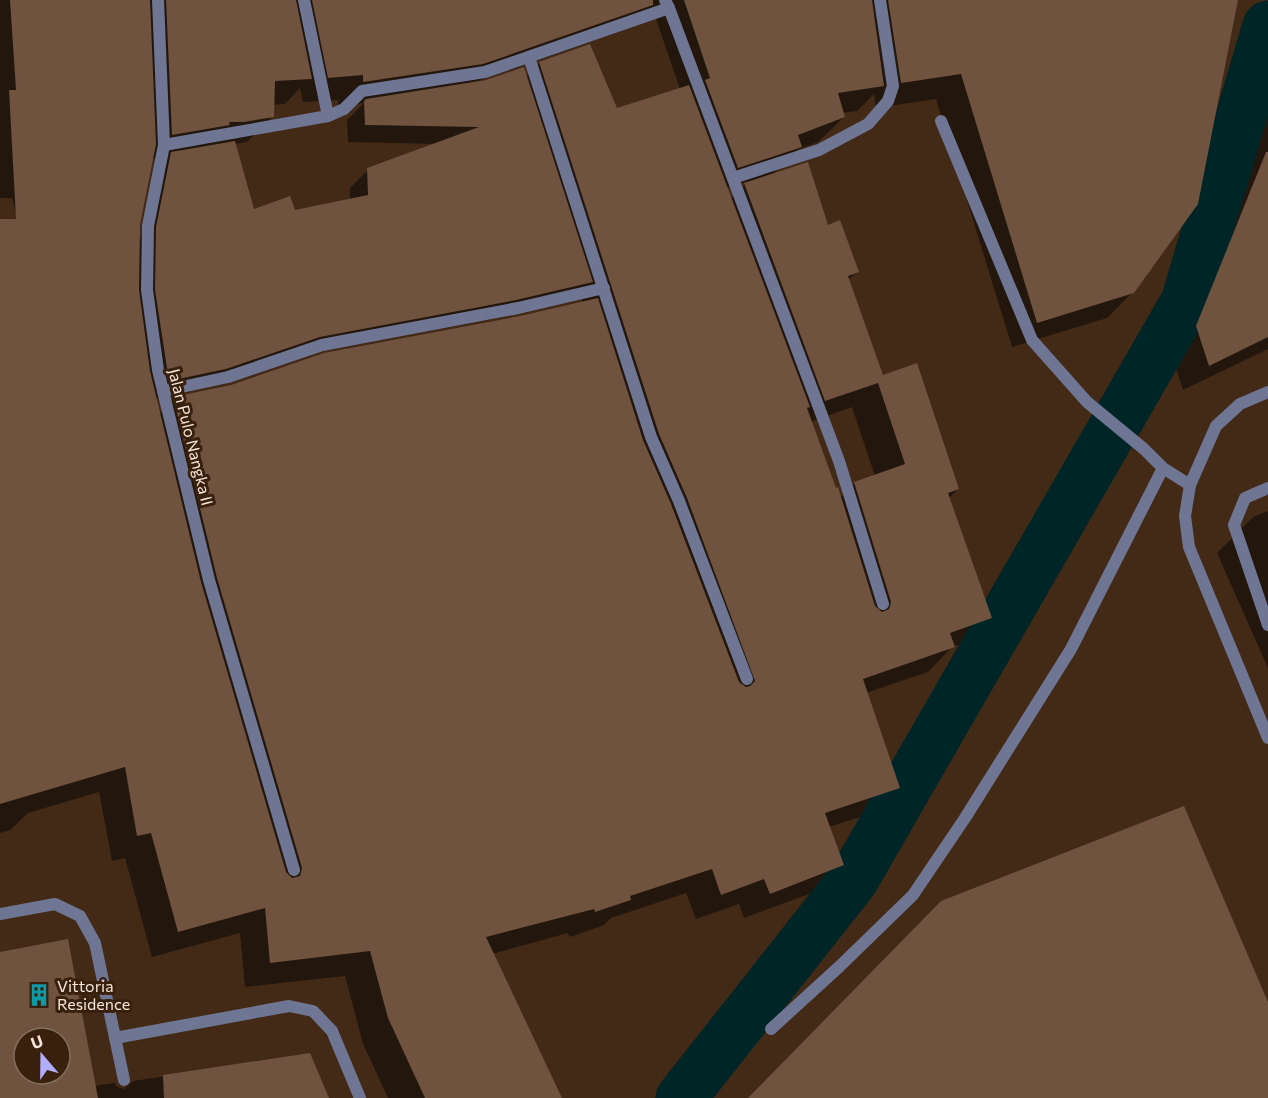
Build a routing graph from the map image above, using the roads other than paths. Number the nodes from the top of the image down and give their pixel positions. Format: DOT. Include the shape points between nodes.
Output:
graph roads {
  1 [pos="158,0"];
  2 [pos="304,0"];
  3 [pos="880,0"];
  4 [pos="667,4"];
  5 [pos="529,57"];
  6 [pos="328,117"];
  7 [pos="941,121"];
  8 [pos="164,145"];
  9 [pos="733,178"];
  10 [pos="604,288"];
  11 [pos="163,391"];
  12 [pos="1268,392"];
  13 [pos="1163,468"];
  14 [pos="1190,485"];
  15 [pos="1268,488"];
  16 [pos="883,604"];
  17 [pos="1268,625"];
  18 [pos="747,679"];
  19 [pos="1268,738"];
  20 [pos="294,870"];
  21 [pos="0,914"];
  22 [pos="771,1029"];
  23 [pos="115,1038"];
  24 [pos="124,1080"];
  25 [pos="360,1098"];
  1 -- 8 [label="street, Jalan Pulo Nangka II"];
  2 -- 6 [label="street"];
  3 -- 9 [label="street" via="893,86 888,100 868,124 819,150"];
  4 -- 5 [label="street"];
  4 -- 9 [label="street"];
  5 -- 6 [label="street" via="485,72 362,91 344,109"];
  5 -- 10 [label="street"];
  6 -- 8 [label="street"];
  7 -- 13 [label="street" via="1032,340 1087,402"];
  8 -- 11 [label="street, Jalan Pulo Nangka II" via="148,226 147,290"];
  9 -- 16 [label="street" via="839,461"];
  10 -- 11 [label="street" via="322,345 228,377"];
  10 -- 18 [label="street" via="651,437"];
  11 -- 20 [label="street, Jalan Pulo Nangka II" via="209,580"];
  12 -- 14 [label="street" via="1240,404 1216,426"];
  13 -- 14 [label="street"];
  13 -- 22 [label="street" via="1071,649 913,895"];
  14 -- 19 [label="street" via="1185,516 1190,548"];
  15 -- 17 [label="street" via="1245,498 1234,525"];
  21 -- 23 [label="street" via="55,904 80,916 95,943"];
  23 -- 24 [label="street"];
  23 -- 25 [label="street" via="289,1006 313,1011 332,1030"];
}
